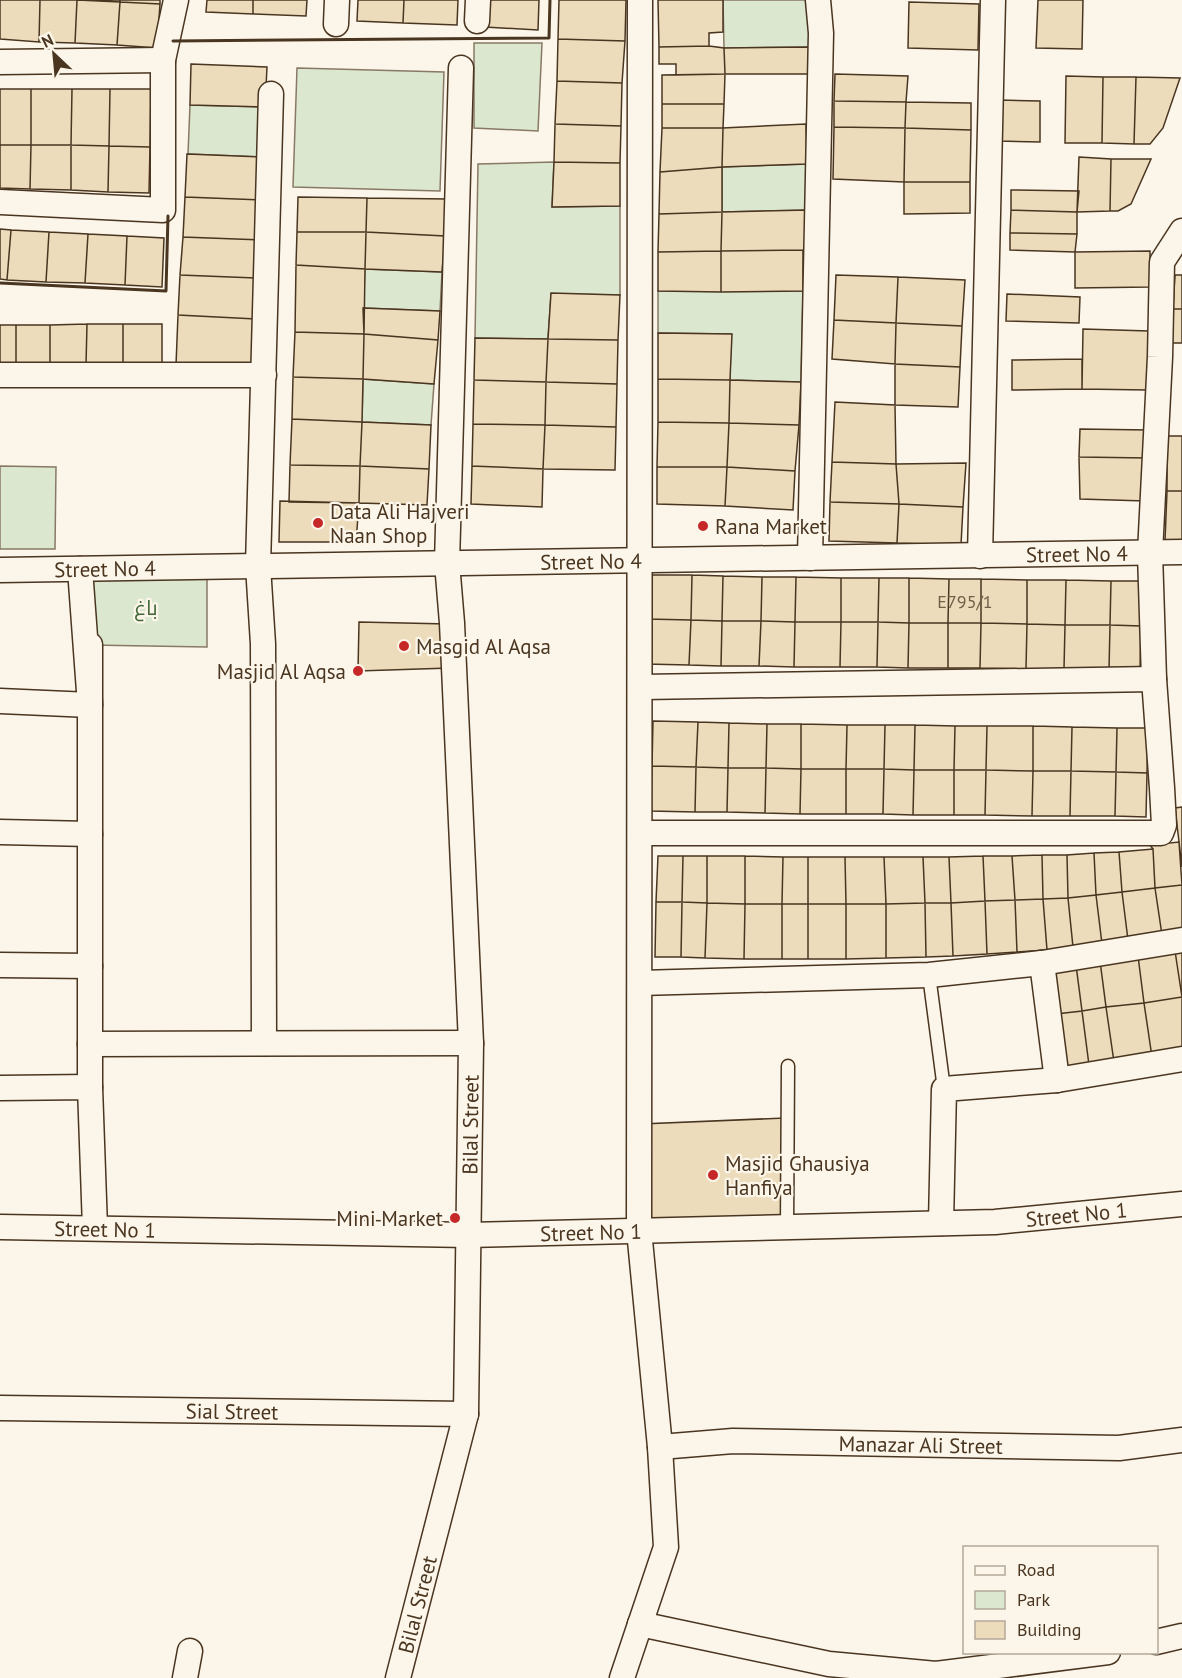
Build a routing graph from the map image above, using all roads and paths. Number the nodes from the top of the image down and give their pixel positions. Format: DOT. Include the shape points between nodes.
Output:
graph roads {
  1 [pos="176,0"];
  2 [pos="337,0"];
  3 [pos="640,0"];
  4 [pos="819,0"];
  5 [pos="993,0"];
  6 [pos="336,24"];
  7 [pos="163,60"];
  8 [pos="0,62"];
  9 [pos="461,68"];
  10 [pos="272,94"];
  11 [pos="0,202"];
  12 [pos="1182,231"];
  13 [pos="0,375"];
  14 [pos="264,375"];
  15 [pos="1182,552"];
  16 [pos="1150,553"];
  17 [pos="980,556"];
  18 [pos="810,558"];
  19 [pos="639,561"];
  20 [pos="447,563"];
  21 [pos="258,566"];
  22 [pos="80,569"];
  23 [pos="0,570"];
  24 [pos="90,645"];
  25 [pos="1154,679"];
  26 [pos="642,687"];
  27 [pos="0,701"];
  28 [pos="90,705"];
  29 [pos="1172,788"];
  30 [pos="0,832"];
  31 [pos="641,833"];
  32 [pos="90,834"];
  33 [pos="1182,940"];
  34 [pos="1042,963"];
  35 [pos="0,964"];
  36 [pos="90,966"];
  37 [pos="929,975"];
  38 [pos="640,983"];
  39 [pos="264,1043"];
  40 [pos="471,1043"];
  41 [pos="90,1044"];
  42 [pos="1182,1059"];
  43 [pos="789,1066"];
  44 [pos="1057,1080"];
  45 [pos="90,1087"];
  46 [pos="0,1088"];
  47 [pos="944,1089"];
  48 [pos="1182,1204"];
  49 [pos="941,1223"];
  50 [pos="0,1227"];
  51 [pos="787,1227"];
  52 [pos="95,1228"];
  53 [pos="639,1230"];
  54 [pos="468,1234"];
  55 [pos="0,1408"];
  56 [pos="466,1414"];
  57 [pos="1182,1440"];
  58 [pos="660,1447"];
  59 [pos="640,1624"];
  60 [pos="1182,1636"];
  61 [pos="1158,1642"];
  62 [pos="190,1651"];
  63 [pos="1100,1654"];
  64 [pos="185,1678"];
  65 [pos="398,1678"];
  66 [pos="622,1678"];
  1 -- 7 [label="street"];
  2 -- 6 [label="street"];
  3 -- 19 [label="street"];
  4 -- 18 [label="street"];
  5 -- 17 [label="street"];
  7 -- 8 [label="street"];
  7 -- 11 [label="street" via="163,210"];
  9 -- 20 [label="street, Bilal Street"];
  10 -- 14 [label="street"];
  12 -- 16 [label="street" via="1162,262"];
  13 -- 14 [label="street"];
  14 -- 21 [label="street"];
  15 -- 16 [label="street, Street No 4"];
  16 -- 17 [label="street, Street No 4"];
  16 -- 25 [label="street"];
  17 -- 18 [label="street, Street No 4"];
  18 -- 19 [label="street, Street No 4"];
  19 -- 20 [label="street, Street No 4"];
  19 -- 26 [label="street"];
  20 -- 21 [label="street, Street No 4"];
  20 -- 40 [label="street, Bilal Street"];
  21 -- 22 [label="street, Street No 4"];
  21 -- 39 [label="street" via="263,644"];
  22 -- 23 [label="street, Street No 4"];
  22 -- 28 [label="street"];
  24 -- 28 [label="street"];
  25 -- 26 [label="street"];
  25 -- 29 [label="street"];
  26 -- 31 [label="street"];
  27 -- 28 [label="street"];
  28 -- 32 [label="street"];
  29 -- 31 [label="street" via="1161,833 1149,835"];
  30 -- 32 [label="street"];
  31 -- 38 [label="street"];
  32 -- 36 [label="street"];
  33 -- 34 [label="street"];
  34 -- 37 [label="street"];
  34 -- 44 [label="street"];
  35 -- 36 [label="street"];
  36 -- 41 [label="street"];
  37 -- 38 [label="street"];
  37 -- 47 [label="lane"];
  38 -- 53 [label="street"];
  39 -- 40 [label="street"];
  39 -- 41 [label="street"];
  40 -- 54 [label="street, Bilal Street"];
  41 -- 45 [label="street"];
  42 -- 44 [label="street"];
  43 -- 51 [label="lane"];
  44 -- 47 [label="street"];
  45 -- 46 [label="street"];
  45 -- 52 [label="street"];
  47 -- 49 [label="street"];
  48 -- 49 [label="street, Street No 1" via="995,1222"];
  49 -- 51 [label="street, Street No 1"];
  50 -- 52 [label="street, Street No 1"];
  51 -- 53 [label="street, Street No 1"];
  52 -- 54 [label="street, Street No 1"];
  53 -- 54 [label="street, Street No 1"];
  53 -- 58 [label="street"];
  54 -- 56 [label="street, Bilal Street"];
  55 -- 56 [label="street, Sial Street"];
  56 -- 65 [label="street, Bilal Street"];
  57 -- 58 [label="street, Manazar Ali Street" via="1119,1448 733,1441"];
  58 -- 59 [label="street" via="666,1547"];
  59 -- 63 [label="street" via="829,1664 936,1674"];
  59 -- 66 [label="street"];
  60 -- 61 [label="street"];
  62 -- 64 [label="street"];
}
